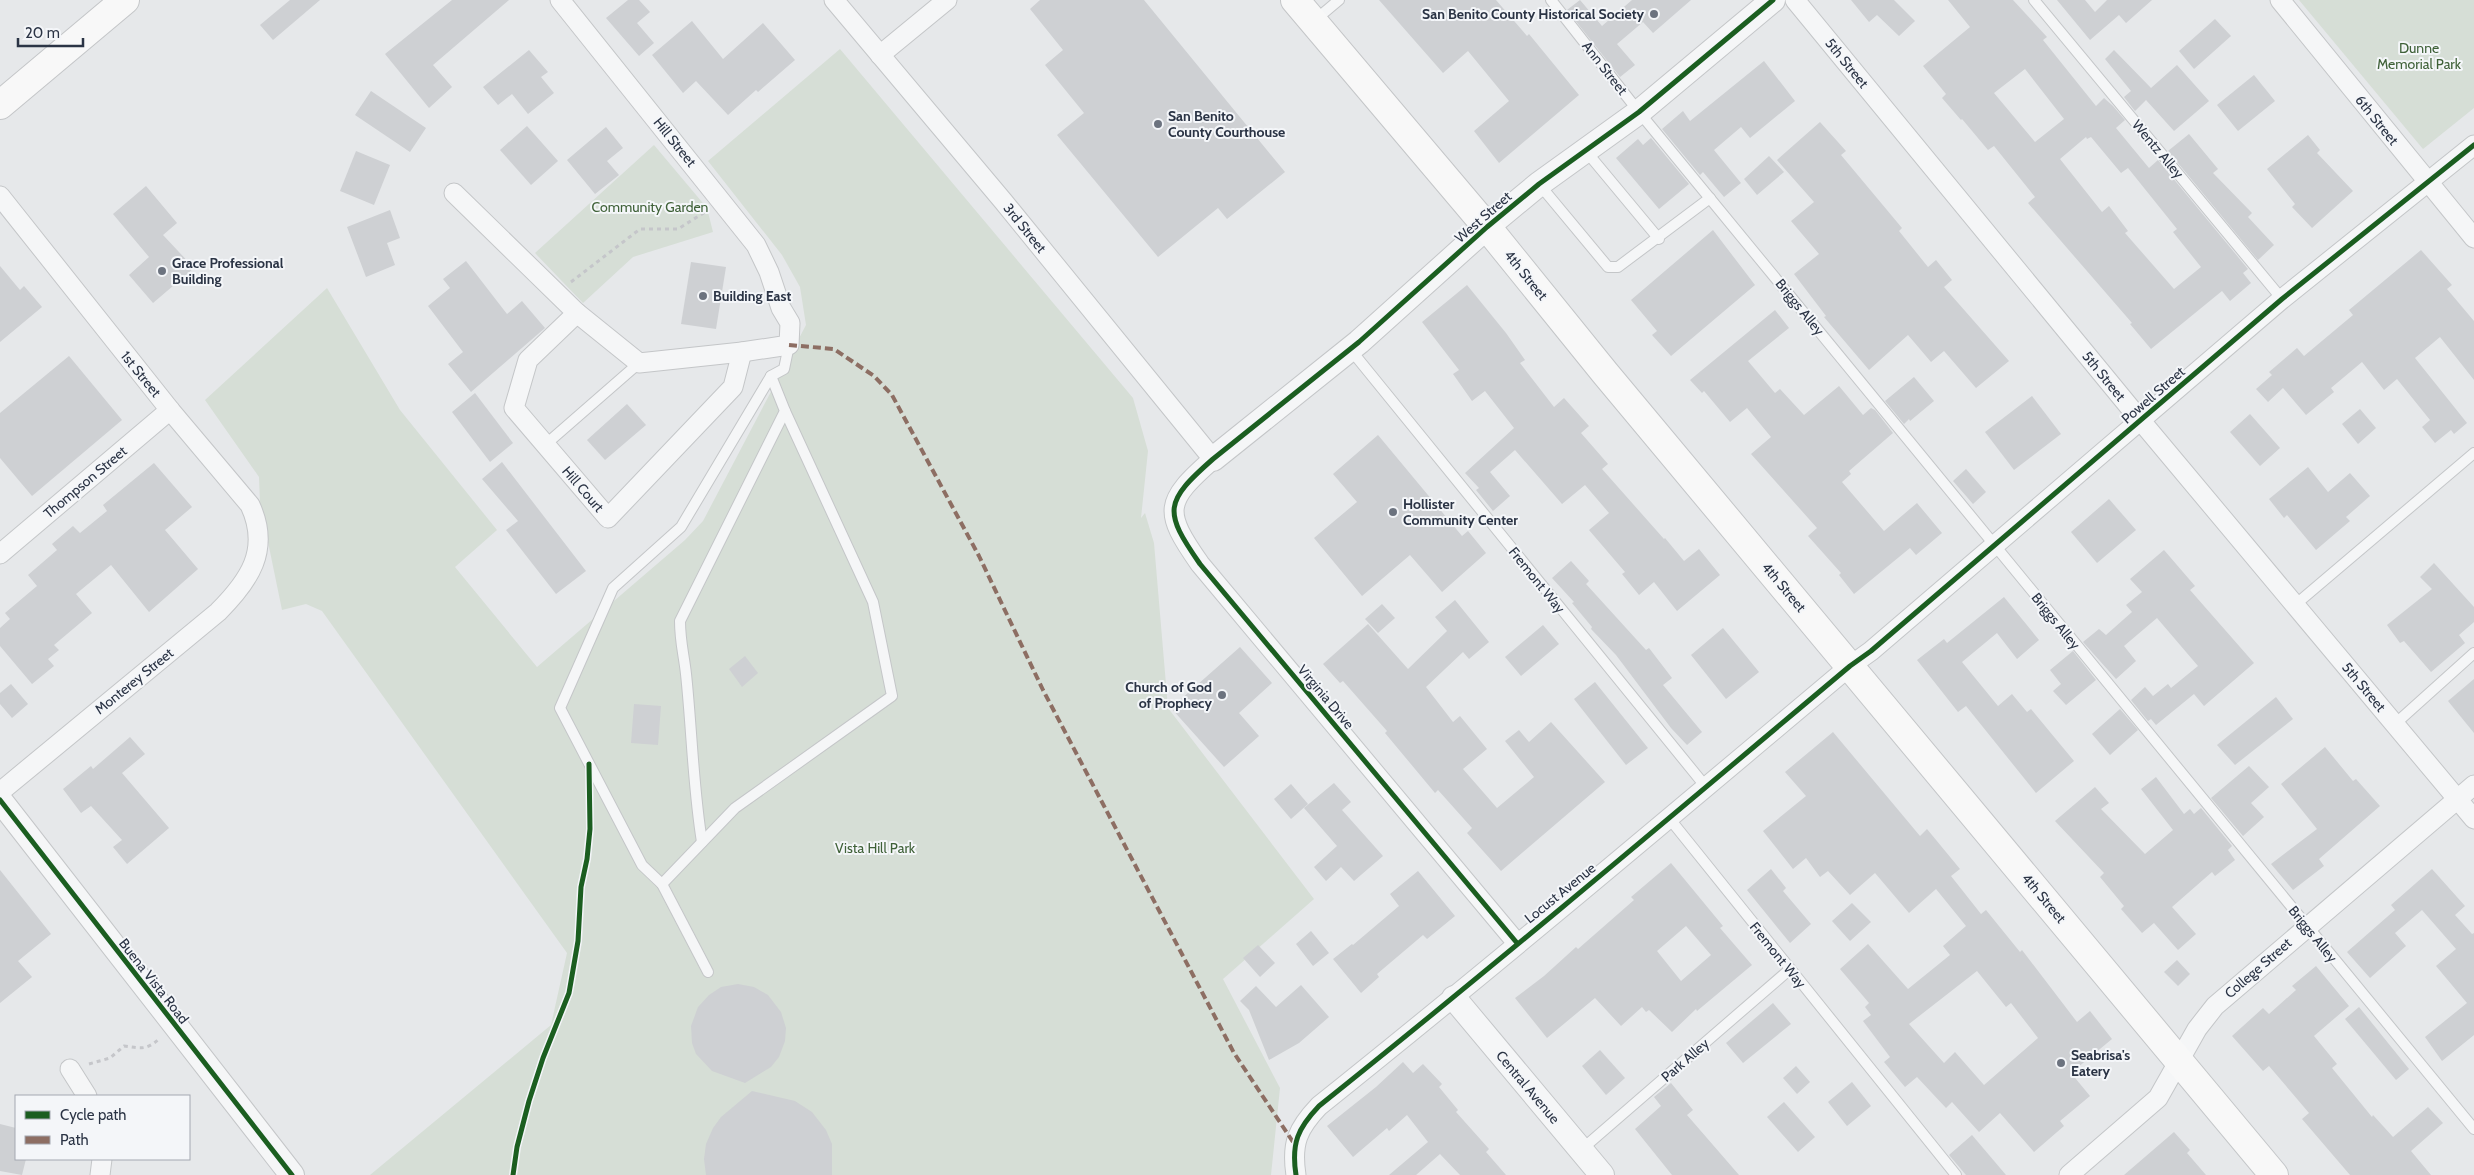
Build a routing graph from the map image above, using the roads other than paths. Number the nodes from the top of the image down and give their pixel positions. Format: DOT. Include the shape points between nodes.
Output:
graph roads {
  1 [pos="125,0"];
  2 [pos="560,0"];
  3 [pos="834,0"];
  4 [pos="946,0"];
  5 [pos="1295,0"];
  6 [pos="1340,0"];
  7 [pos="1551,0"];
  8 [pos="1773,0"];
  9 [pos="1795,0"];
  10 [pos="2034,0"];
  11 [pos="2280,0"];
  12 [pos="1313,22"];
  13 [pos="880,55"];
  14 [pos="0,105"];
  15 [pos="1640,112"];
  16 [pos="2474,145"];
  17 [pos="1585,150"];
  18 [pos="2427,182"];
  19 [pos="1539,184"];
  20 [pos="454,193"];
  21 [pos="0,196"];
  22 [pos="1710,198"];
  23 [pos="1487,227"];
  24 [pos="2474,238"];
  25 [pos="1659,239"];
  26 [pos="2282,299"];
  27 [pos="577,313"];
  28 [pos="789,344"];
  29 [pos="1350,349"];
  30 [pos="742,352"];
  31 [pos="639,363"];
  32 [pos="771,376"];
  33 [pos="170,410"];
  34 [pos="785,411"];
  35 [pos="2140,421"];
  36 [pos="545,445"];
  37 [pos="2474,453"];
  38 [pos="1213,459"];
  39 [pos="1995,545"];
  40 [pos="0,554"];
  41 [pos="255,560"];
  42 [pos="2295,605"];
  43 [pos="2474,652"];
  44 [pos="1850,666"];
  45 [pos="2395,724"];
  46 [pos="2474,785"];
  47 [pos="1706,787"];
  48 [pos="0,792"];
  49 [pos="2458,798"];
  50 [pos="0,800"];
  51 [pos="1669,818"];
  52 [pos="2474,819"];
  53 [pos="702,842"];
  54 [pos="662,884"];
  55 [pos="2307,926"];
  56 [pos="1517,943"];
  57 [pos="1789,970"];
  58 [pos="708,972"];
  59 [pos="1454,998"];
  60 [pos="2180,1061"];
  61 [pos="70,1069"];
  62 [pos="86,1095"];
  63 [pos="2474,1129"];
  64 [pos="1581,1150"];
  65 [pos="102,1160"];
  66 [pos="100,1175"];
  67 [pos="292,1175"];
  68 [pos="1296,1175"];
  69 [pos="1602,1175"];
  70 [pos="1956,1175"];
  71 [pos="2069,1175"];
  72 [pos="2274,1175"];
  1 -- 14 [label="main road"];
  2 -- 28 [label="street, Hill Street" via="756,245 790,324"];
  3 -- 13 [label="street, 3rd Street"];
  4 -- 13 [label="street"];
  5 -- 12 [label="main road, 4th Street"];
  6 -- 12 [label="lane"];
  7 -- 15 [label="lane, Ann Street"];
  8 -- 15 [label="street, West Street"];
  9 -- 35 [label="street, 5th Street"];
  10 -- 26 [label="lane, Wentz Alley"];
  11 -- 18 [label="street, 6th Street"];
  12 -- 23 [label="main road, 4th Street"];
  13 -- 38 [label="street, 3rd Street"];
  15 -- 17 [label="street, West Street"];
  15 -- 22 [label="lane, Briggs Alley"];
  16 -- 18 [label="street, Powell Street"];
  17 -- 19 [label="street, West Street"];
  17 -- 25 [label="lane"];
  18 -- 24 [label="street, 6th Street"];
  18 -- 26 [label="street, Powell Street"];
  19 -- 23 [label="street, West Street"];
  19 -- 25 [label="lane" via="1608,267 1618,267"];
  20 -- 27 [label="street"];
  21 -- 33 [label="street, 1st Street"];
  22 -- 25 [label="lane"];
  22 -- 39 [label="lane, Briggs Alley"];
  23 -- 29 [label="street, West Street"];
  23 -- 44 [label="main road, 4th Street"];
  26 -- 35 [label="street, Powell Street"];
  27 -- 31 [label="street"];
  27 -- 36 [label="street, Hill Court" via="528,360 514,408"];
  28 -- 30 [label="street"];
  28 -- 32 [label="lane" via="784,369"];
  29 -- 38 [label="street, West Street"];
  29 -- 47 [label="lane, Fremont Way"];
  30 -- 31 [label="street"];
  30 -- 36 [label="street, Hill Court" via="733,387 608,518"];
  31 -- 36 [label="lane"];
  32 -- 34 [label="lane"];
  32 -- 54 [label="lane" via="681,527 613,588 560,708 642,865"];
  33 -- 40 [label="street, Thompson Street"];
  33 -- 41 [label="street, 1st Street" via="250,505 258,521"];
  34 -- 53 [label="lane" via="680,621 695,799"];
  34 -- 53 [label="lane" via="872,602 892,696 735,808"];
  35 -- 39 [label="street, Powell Street"];
  35 -- 42 [label="street, 5th Street"];
  37 -- 42 [label="lane"];
  38 -- 56 [label="street, Virginia Drive" via="1194,476 1176,502 1174,517 1179,534 1218,586"];
  39 -- 44 [label="street, Powell Street"];
  39 -- 55 [label="lane, Briggs Alley"];
  41 -- 48 [label="street, Monterey Street" via="238,593 218,612"];
  42 -- 45 [label="street, 5th Street"];
  43 -- 45 [label="lane"];
  44 -- 47 [label="street, Locust Avenue"];
  44 -- 60 [label="main road, 4th Street"];
  45 -- 49 [label="street, 5th Street"];
  46 -- 49 [label="street, College Street"];
  47 -- 51 [label="street, Locust Avenue"];
  49 -- 52 [label="street, 5th Street"];
  49 -- 55 [label="street, College Street"];
  50 -- 67 [label="street, Buena Vista Road"];
  51 -- 56 [label="street, Locust Avenue"];
  51 -- 57 [label="lane, Fremont Way"];
  53 -- 54 [label="lane"];
  54 -- 58 [label="lane"];
  55 -- 60 [label="street, College Street" via="2215,1006 2197,1029"];
  55 -- 63 [label="lane, Briggs Alley"];
  56 -- 59 [label="street, Locust Avenue"];
  57 -- 64 [label="lane, Park Alley"];
  57 -- 70 [label="lane, Fremont Way"];
  59 -- 64 [label="street, Central Avenue"];
  59 -- 68 [label="street, Locust Avenue" via="1319,1106 1303,1123 1295,1146"];
  60 -- 71 [label="street, College Street" via="2158,1098"];
  60 -- 72 [label="main road, 4th Street"];
  61 -- 62 [label="street"];
  64 -- 69 [label="street, Central Avenue"];
  65 -- 66 [label="street"];
}
